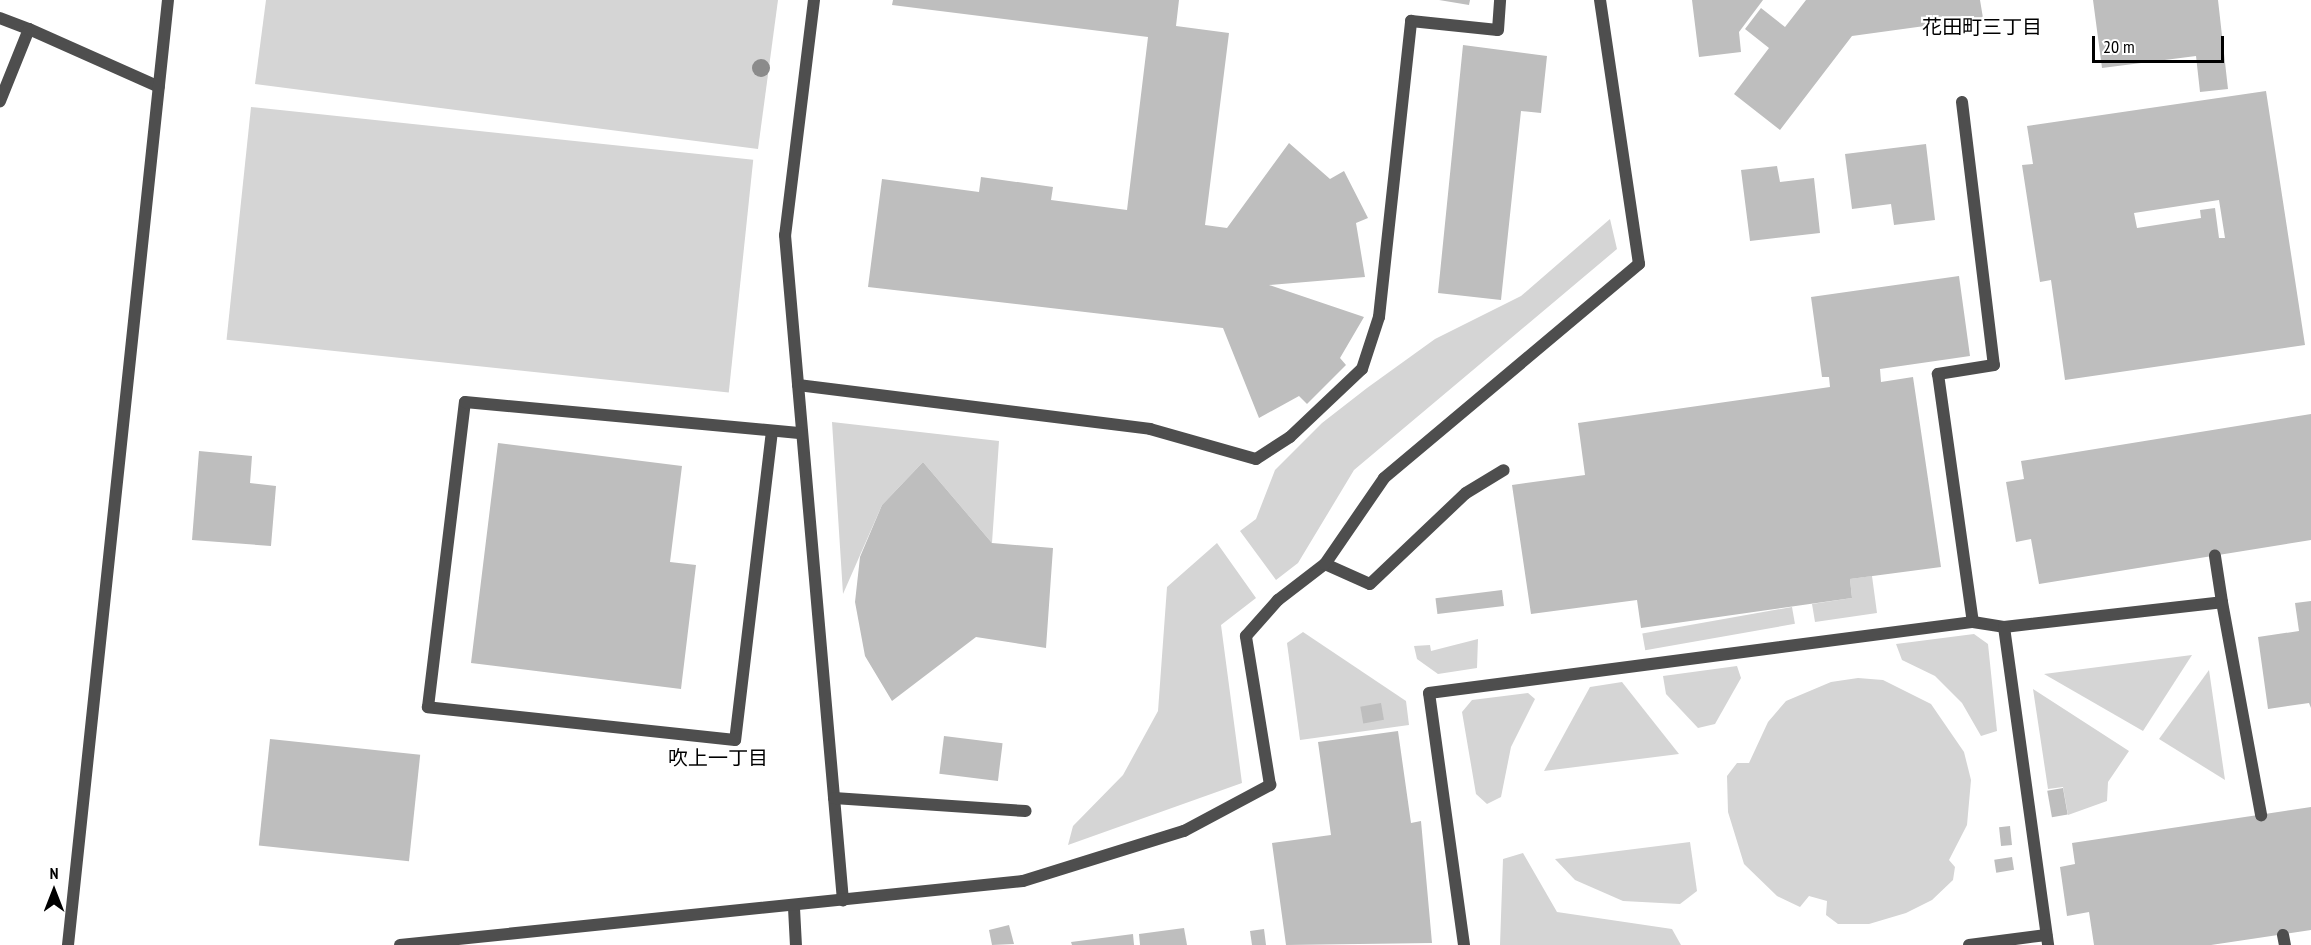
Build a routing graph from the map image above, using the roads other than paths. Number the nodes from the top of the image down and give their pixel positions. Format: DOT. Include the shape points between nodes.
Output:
graph roads {
  1 [pos="168,0"];
  2 [pos="814,0"];
  3 [pos="1500,0"];
  4 [pos="1599,0"];
  5 [pos="0,18"];
  6 [pos="29,29"];
  7 [pos="159,87"];
  8 [pos="0,101"];
  9 [pos="1962,102"];
  10 [pos="798,385"];
  11 [pos="772,431"];
  12 [pos="802,433"];
  13 [pos="1504,470"];
  14 [pos="2215,556"];
  15 [pos="1325,564"];
  16 [pos="2222,602"];
  17 [pos="1973,622"];
  18 [pos="2004,627"];
  19 [pos="834,798"];
  20 [pos="1026,811"];
  21 [pos="2262,815"];
  22 [pos="843,900"];
  23 [pos="794,908"];
  24 [pos="2047,940"];
  25 [pos="68,945"];
  26 [pos="400,945"];
  27 [pos="796,945"];
  28 [pos="1464,945"];
  29 [pos="1969,945"];
  1 -- 7 [label="street"];
  2 -- 10 [label="street" via="785,235"];
  3 -- 10 [label="street" via="1498,30 1411,21 1379,317 1362,369 1290,437 1256,459 1150,429"];
  4 -- 15 [label="street" via="1639,264 1384,478"];
  5 -- 6 [label="street"];
  6 -- 7 [label="street"];
  6 -- 8 [label="street"];
  7 -- 25 [label="street"];
  9 -- 17 [label="street" via="1994,365 1938,374"];
  10 -- 12 [label="street"];
  11 -- 11 [label="street" via="465,402 428,707 735,740"];
  11 -- 12 [label="street"];
  12 -- 19 [label="street"];
  13 -- 15 [label="street" via="1466,493 1370,584"];
  14 -- 16 [label="street"];
  15 -- 22 [label="street" via="1278,600 1246,636 1270,785 1184,831 1023,881"];
  16 -- 18 [label="street"];
  16 -- 21 [label="street"];
  17 -- 18 [label="street"];
  17 -- 28 [label="street" via="1429,693"];
  18 -- 24 [label="street"];
  19 -- 20 [label="street"];
  19 -- 22 [label="street"];
  22 -- 23 [label="street"];
  23 -- 26 [label="street"];
  23 -- 27 [label="street"];
  24 -- 29 [label="street"];
}
